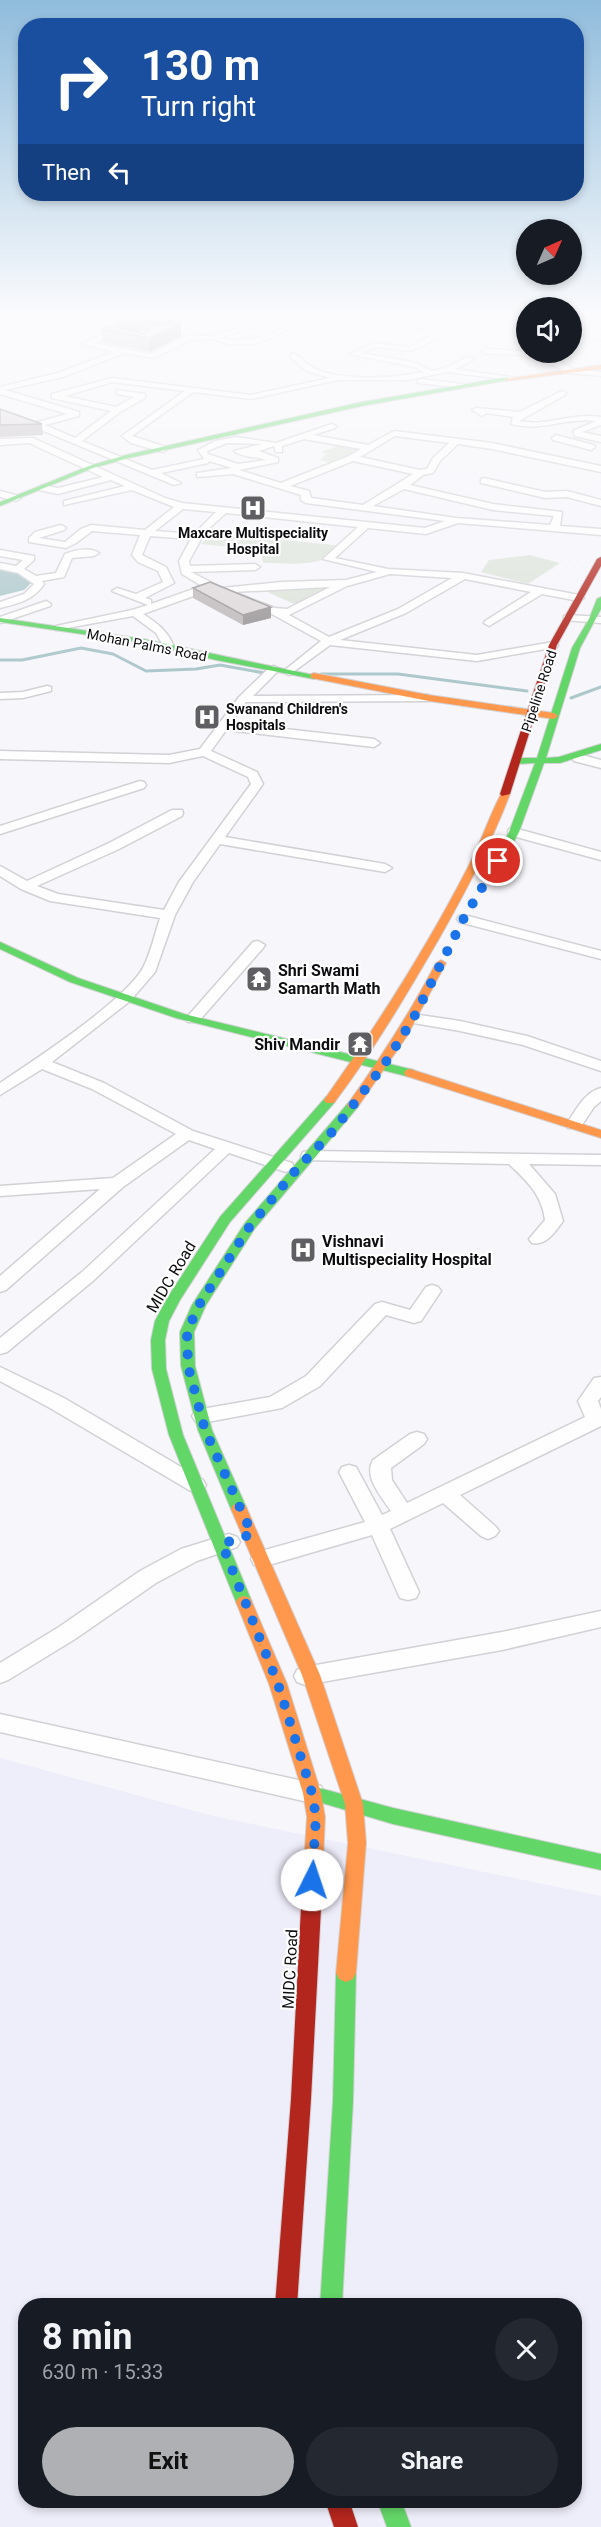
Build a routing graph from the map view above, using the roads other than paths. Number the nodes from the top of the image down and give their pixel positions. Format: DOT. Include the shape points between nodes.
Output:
graph roads {
  1 [pos="62,434"];
  2 [pos="86,434"];
  3 [pos="129,434"];
  4 [pos="230,434"];
  5 [pos="309,434"];
  6 [pos="389,434"];
  7 [pos="421,434"];
  8 [pos="578,434"];
  9 [pos="303,436"];
  10 [pos="556,438"];
  11 [pos="78,440"];
  12 [pos="601,440"];
  13 [pos="456,441"];
  14 [pos="0,442"];
  15 [pos="369,448"];
  16 [pos="163,449"];
  17 [pos="279,450"];
  18 [pos="601,450"];
  19 [pos="119,458"];
  20 [pos="352,458"];
  21 [pos="205,461"];
  22 [pos="91,467"];
  23 [pos="395,468"];
  24 [pos="238,469"];
  25 [pos="601,469"];
  26 [pos="276,470"];
  27 [pos="153,472"];
  28 [pos="420,473"];
  29 [pos="200,475"];
  30 [pos="377,475"];
  31 [pos="112,477"];
  32 [pos="484,481"];
  33 [pos="177,483"];
  34 [pos="281,486"];
  35 [pos="403,486"];
  36 [pos="134,487"];
  37 [pos="42,488"];
  38 [pos="0,494"];
  39 [pos="16,498"];
  40 [pos="67,503"];
  41 [pos="601,503"];
  42 [pos="0,504"];
  43 [pos="181,506"];
  44 [pos="366,507"];
  45 [pos="580,508"];
  46 [pos="225,509"];
  47 [pos="457,520"];
  48 [pos="367,524"];
  49 [pos="61,528"];
  50 [pos="554,528"];
  51 [pos="601,532"];
  52 [pos="146,533"];
  53 [pos="198,537"];
  54 [pos="0,553"];
  55 [pos="94,553"];
  56 [pos="601,559"];
  57 [pos="134,565"];
  58 [pos="152,565"];
  59 [pos="0,566"];
  60 [pos="255,567"];
  61 [pos="18,568"];
  62 [pos="186,569"];
  63 [pos="390,572"];
  64 [pos="463,576"];
  65 [pos="35,579"];
  66 [pos="346,583"];
  67 [pos="215,588"];
  68 [pos="117,591"];
  69 [pos="538,591"];
  70 [pos="136,597"];
  71 [pos="579,598"];
  72 [pos="601,599"];
  73 [pos="46,604"];
  74 [pos="0,605"];
  75 [pos="157,605"];
  76 [pos="274,611"];
  77 [pos="135,613"];
  78 [pos="568,618"];
  79 [pos="1,620"];
  80 [pos="597,620"];
  81 [pos="489,622"];
  82 [pos="60,628"];
  83 [pos="328,641"];
  84 [pos="553,645"];
  85 [pos="169,647"];
  86 [pos="269,673"];
  87 [pos="292,673"];
  88 [pos="47,689"];
  89 [pos="0,696"];
  90 [pos="429,698"];
  91 [pos="243,699"];
  92 [pos="531,713"];
  93 [pos="554,716"];
  94 [pos="224,726"];
  95 [pos="374,743"];
  96 [pos="601,747"];
  97 [pos="204,752"];
  98 [pos="0,755"];
  99 [pos="578,758"];
  100 [pos="517,761"];
  101 [pos="538,763"];
  102 [pos="601,764"];
  103 [pos="140,785"];
  104 [pos="177,813"];
  105 [pos="0,830"];
  106 [pos="514,832"];
  107 [pos="219,840"];
  108 [pos="601,856"];
  109 [pos="385,868"];
  110 [pos="0,870"];
  111 [pos="490,878"];
  112 [pos="26,886"];
  113 [pos="168,915"];
  114 [pos="464,919"];
  115 [pos="0,945"];
  116 [pos="258,945"];
  117 [pos="448,949"];
  118 [pos="601,955"];
  119 [pos="125,998"];
  120 [pos="192,1019"];
  121 [pos="413,1019"];
  122 [pos="362,1060"];
  123 [pos="41,1063"];
  124 [pos="384,1065"];
  125 [pos="601,1066"];
  126 [pos="0,1090"];
  127 [pos="601,1093"];
  128 [pos="573,1125"];
  129 [pos="187,1134"];
  130 [pos="601,1134"];
  131 [pos="226,1147"];
  132 [pos="309,1156"];
  133 [pos="514,1159"];
  134 [pos="601,1160"];
  135 [pos="274,1163"];
  136 [pos="296,1170"];
  137 [pos="117,1183"];
  138 [pos="0,1191"];
  139 [pos="538,1239"];
  140 [pos="0,1286"];
  141 [pos="432,1292"];
  142 [pos="0,1348"];
  143 [pos="0,1372"];
  144 [pos="601,1383"];
  145 [pos="202,1416"];
  146 [pos="600,1418"];
  147 [pos="417,1439"];
  148 [pos="349,1472"];
  149 [pos="198,1486"];
  150 [pos="446,1494"];
  151 [pos="404,1514"];
  152 [pos="378,1526"];
  153 [pos="488,1531"];
  154 [pos="252,1534"];
  155 [pos="222,1544"];
  156 [pos="262,1559"];
  157 [pos="408,1592"];
  158 [pos="601,1619"];
  159 [pos="0,1674"];
  160 [pos="311,1675"];
  161 [pos="278,1684"];
  162 [pos="0,1723"];
  163 [pos="312,1793"];
  164 [pos="354,1804"];
  165 [pos="601,1862"];
  166 [pos="305,2004"];
  167 [pos="335,2006"];
  168 [pos="287,2298"];
  169 [pos="331,2298"];
  170 [pos="340,2508"];
  171 [pos="392,2508"];
  172 [pos="346,2527"];
  173 [pos="399,2527"];
  1 -- 11 [label="street"];
  2 -- 11 [label="street"];
  3 -- 16 [label="street" via="126,436 134,441"];
  4 -- 16 [label="main road"];
  5 -- 9 [label="street"];
  6 -- 15 [label="street"];
  7 -- 13 [label="street"];
  8 -- 12 [label="street"];
  9 -- 15 [label="street"];
  9 -- 17 [label="street" via="278,445"];
  10 -- 18 [label="street"];
  11 -- 19 [label="street"];
  13 -- 25 [label="street"];
  13 -- 28 [label="street" via="430,471"];
  14 -- 22 [label="street" via="30,440"];
  15 -- 20 [label="street"];
  16 -- 19 [label="main road"];
  19 -- 22 [label="main road"];
  19 -- 27 [label="street"];
  20 -- 23 [label="street"];
  20 -- 34 [label="street"];
  21 -- 27 [label="street"];
  22 -- 31 [label="street"];
  22 -- 37 [label="main road"];
  23 -- 28 [label="street"];
  23 -- 30 [label="street"];
  24 -- 24 [label="street" via="275,460 254,451 272,444 248,438 202,450 204,456"];
  24 -- 26 [label="street"];
  24 -- 29 [label="street"];
  24 -- 34 [label="street"];
  27 -- 33 [label="street"];
  28 -- 35 [label="street"];
  31 -- 36 [label="street"];
  31 -- 37 [label="street" via="58,491"];
  32 -- 41 [label="street" via="545,495 571,494"];
  34 -- 44 [label="street" via="306,493 306,500"];
  35 -- 44 [label="street"];
  35 -- 50 [label="street" via="493,507 562,513"];
  36 -- 40 [label="street"];
  36 -- 43 [label="street"];
  37 -- 39 [label="main road"];
  38 -- 39 [label="street"];
  39 -- 42 [label="main road"];
  41 -- 45 [label="street"];
  43 -- 46 [label="street"];
  43 -- 52 [label="street"];
  44 -- 47 [label="street"];
  46 -- 48 [label="street"];
  46 -- 53 [label="street"];
  47 -- 48 [label="street" via="426,531"];
  47 -- 50 [label="street"];
  48 -- 63 [label="street" via="328,560"];
  49 -- 52 [label="street" via="38,534 32,540 71,544 91,528"];
  50 -- 51 [label="street"];
  52 -- 53 [label="street"];
  52 -- 58 [label="street" via="137,555"];
  53 -- 62 [label="street" via="184,561"];
  54 -- 61 [label="street" via="31,558"];
  55 -- 65 [label="street" via="72,554 60,575"];
  56 -- 71 [label="main road, Pipeline Road"];
  57 -- 58 [label="street"];
  58 -- 70 [label="street" via="162,569 169,583"];
  59 -- 61 [label="street"];
  60 -- 62 [label="street"];
  61 -- 65 [label="street"];
  62 -- 67 [label="street" via="187,574"];
  63 -- 64 [label="street"];
  63 -- 66 [label="street"];
  64 -- 69 [label="street"];
  64 -- 83 [label="street" via="402,611"];
  65 -- 74 [label="street" via="39,584 37,590"];
  66 -- 67 [label="street"];
  66 -- 76 [label="street" via="290,612"];
  67 -- 75 [label="street"];
  67 -- 76 [label="street"];
  68 -- 70 [label="street"];
  69 -- 71 [label="street"];
  69 -- 81 [label="street"];
  70 -- 75 [label="street"];
  71 -- 78 [label="main road, Pipeline Road"];
  72 -- 80 [label="main road, Pipeline Road"];
  73 -- 79 [label="street"];
  75 -- 77 [label="street"];
  76 -- 83 [label="street"];
  77 -- 82 [label="street"];
  77 -- 85 [label="street" via="165,635"];
  78 -- 80 [label="street"];
  78 -- 84 [label="main road, Pipeline Road"];
  79 -- 82 [label="main road, Mohan Palms Road"];
  80 -- 93 [label="main road, Pipeline Road" via="576,648"];
  82 -- 85 [label="main road, Mohan Palms Road"];
  83 -- 84 [label="street" via="477,658"];
  83 -- 87 [label="street"];
  84 -- 92 [label="main road, Pipeline Road"];
  85 -- 86 [label="main road, Mohan Palms Road"];
  86 -- 87 [label="main road, Mohan Palms Road"];
  86 -- 91 [label="street"];
  87 -- 90 [label="main road, Mohan Palms Road"];
  88 -- 89 [label="street"];
  90 -- 91 [label="street"];
  90 -- 92 [label="main road"];
  91 -- 94 [label="street"];
  92 -- 93 [label="main road"];
  92 -- 100 [label="main road, Pipeline Road"];
  93 -- 101 [label="main road, Pipeline Road"];
  94 -- 95 [label="street"];
  94 -- 97 [label="street"];
  96 -- 99 [label="main road"];
  97 -- 98 [label="street" via="169,759"];
  97 -- 107 [label="street" via="253,775 257,783"];
  99 -- 101 [label="main road"];
  99 -- 102 [label="street"];
  100 -- 101 [label="main road"];
  100 -- 122 [label="main road, MIDC Road" via="493,829 470,875"];
  101 -- 106 [label="main road"];
  103 -- 105 [label="street"];
  104 -- 112 [label="street"];
  106 -- 108 [label="street"];
  106 -- 111 [label="main road"];
  107 -- 109 [label="street"];
  107 -- 113 [label="street" via="186,882"];
  110 -- 112 [label="street"];
  112 -- 113 [label="street" via="55,898"];
  113 -- 119 [label="street" via="150,969"];
  114 -- 118 [label="street"];
  115 -- 119 [label="main road" via="74,980"];
  116 -- 120 [label="street"];
  117 -- 121 [label="main road"];
  119 -- 120 [label="main road"];
  119 -- 123 [label="street"];
  120 -- 122 [label="main road"];
  121 -- 124 [label="main road"];
  121 -- 125 [label="street" via="527,1041"];
  122 -- 124 [label="main road"];
  122 -- 135 [label="main road, MIDC Road"];
  123 -- 126 [label="street"];
  123 -- 129 [label="street" via="98,1086"];
  124 -- 128 [label="main road"];
  124 -- 132 [label="main road"];
  127 -- 128 [label="street"];
  128 -- 130 [label="main road"];
  129 -- 131 [label="street"];
  129 -- 137 [label="street"];
  131 -- 135 [label="street"];
  131 -- 142 [label="street" via="88,1276"];
  132 -- 133 [label="street"];
  132 -- 136 [label="main road"];
  133 -- 134 [label="street"];
  133 -- 139 [label="street" via="547,1193 554,1208 555,1221"];
  135 -- 136 [label="street"];
  135 -- 149 [label="main road, MIDC Road" via="225,1220 162,1321 159,1369 176,1435"];
  136 -- 145 [label="main road" via="250,1226 199,1305 187,1332 188,1366"];
  137 -- 138 [label="street"];
  137 -- 140 [label="street"];
  141 -- 145 [label="street" via="414,1317 382,1308 313,1381 275,1403"];
  143 -- 149 [label="street"];
  144 -- 146 [label="street" via="588,1401 588,1407"];
  145 -- 154 [label="main road"];
  146 -- 150 [label="street"];
  147 -- 151 [label="street" via="380,1465 382,1481"];
  148 -- 152 [label="street"];
  149 -- 155 [label="main road, MIDC Road"];
  150 -- 151 [label="street"];
  150 -- 153 [label="street"];
  151 -- 152 [label="street"];
  152 -- 156 [label="street"];
  152 -- 157 [label="street"];
  154 -- 155 [label="street"];
  154 -- 156 [label="main road"];
  155 -- 159 [label="street" via="189,1555 148,1577"];
  155 -- 161 [label="main road, MIDC Road"];
  156 -- 160 [label="main road"];
  158 -- 160 [label="street"];
  160 -- 161 [label="street"];
  160 -- 164 [label="main road"];
  161 -- 163 [label="main road, MIDC Road"];
  162 -- 163 [label="street"];
  163 -- 164 [label="main road"];
  163 -- 166 [label="main road, MIDC Road" via="316,1817"];
  164 -- 165 [label="main road"];
  164 -- 167 [label="main road" via="357,1843"];
  166 -- 167 [label="main road"];
  166 -- 168 [label="main road, MIDC Road"];
  167 -- 169 [label="main road" via="343,2101"];
  170 -- 172 [label="main road"];
  171 -- 173 [label="main road"];
}
